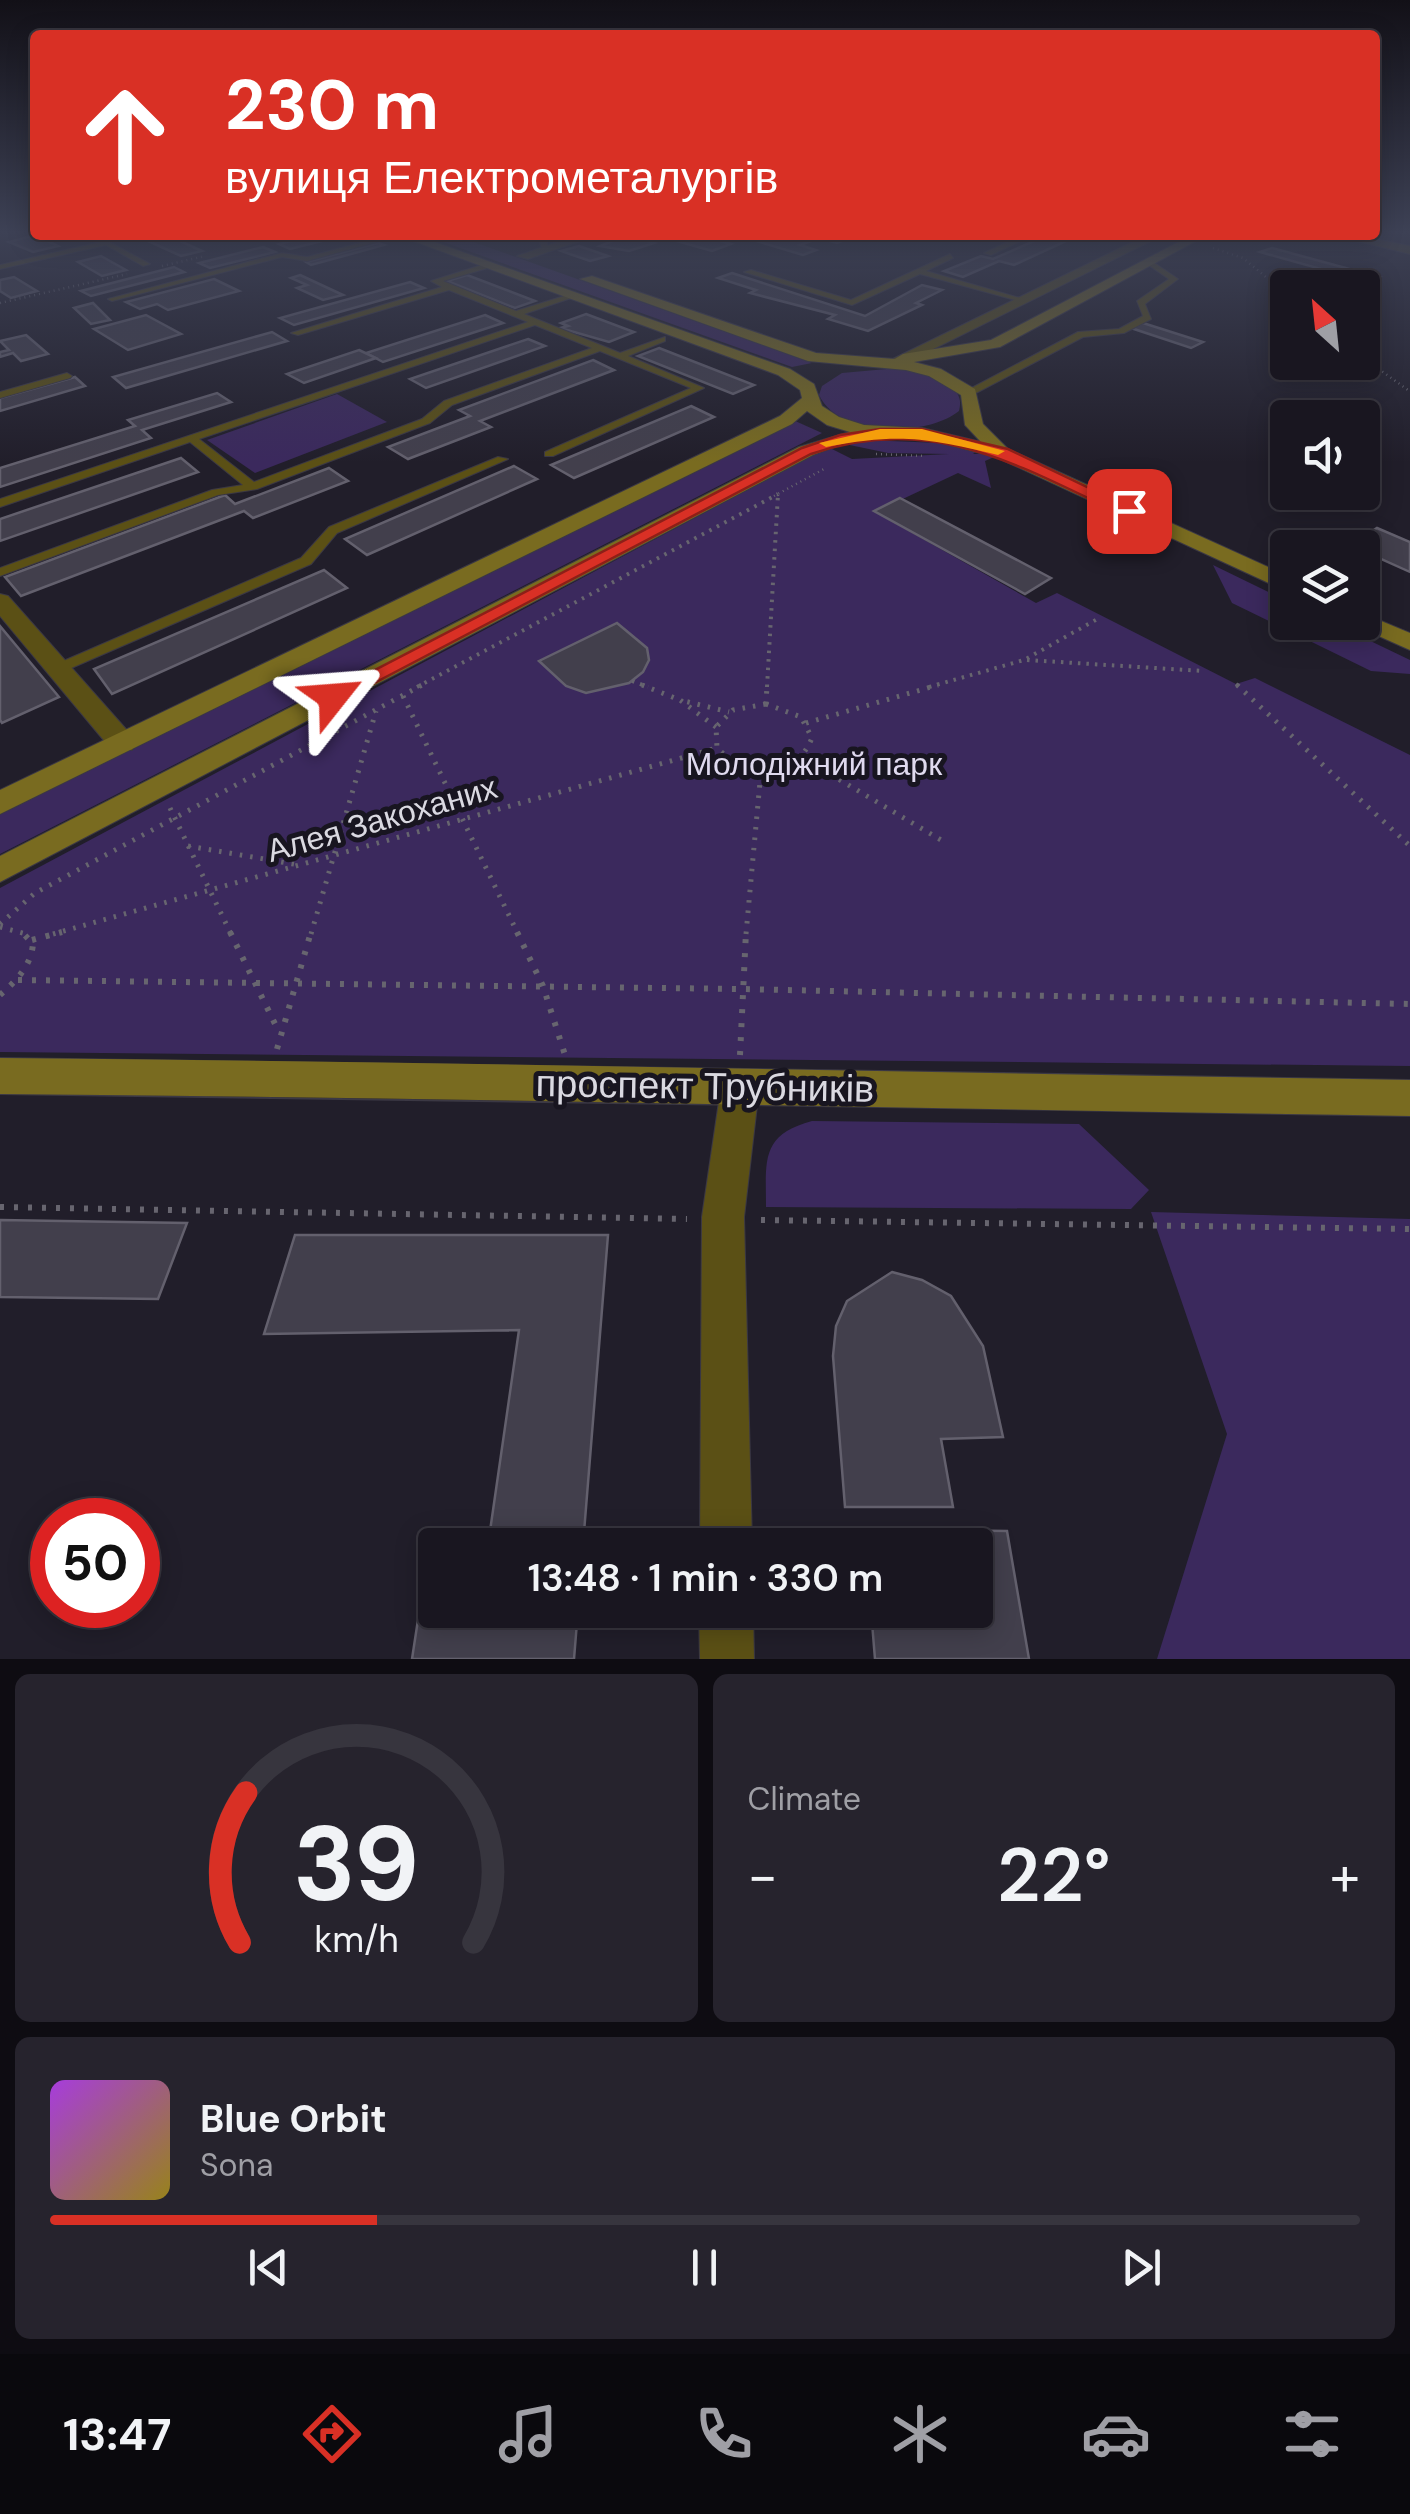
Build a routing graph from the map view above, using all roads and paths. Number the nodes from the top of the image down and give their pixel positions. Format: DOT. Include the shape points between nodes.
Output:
graph roads {
  1 [pos="378,308"];
  2 [pos="502,308"];
  3 [pos="532,308"];
  4 [pos="609,308"];
  5 [pos="672,308"];
  6 [pos="1005,308"];
  7 [pos="1062,308"];
  8 [pos="1143,308"];
  9 [pos="516,314"];
  10 [pos="534,322"];
  11 [pos="296,333"];
  12 [pos="662,339"];
  13 [pos="995,344"];
  14 [pos="600,348"];
  15 [pos="620,356"];
  16 [pos="896,361"];
  17 [pos="863,364"];
  18 [pos="1380,370"];
  19 [pos="67,376"];
  20 [pos="1408,390"];
  21 [pos="808,394"];
  22 [pos="0,395"];
  23 [pos="968,398"];
  24 [pos="880,433"];
  25 [pos="922,433"];
  26 [pos="191,438"];
  27 [pos="1003,452"];
  28 [pos="549,454"];
  29 [pos="502,459"];
  30 [pos="826,468"];
  31 [pos="778,483"];
  32 [pos="253,486"];
  33 [pos="778,494"];
  34 [pos="0,502"];
  35 [pos="0,572"];
  36 [pos="1270,577"];
  37 [pos="0,601"];
  38 [pos="1101,617"];
  39 [pos="1380,628"];
  40 [pos="1410,642"];
  41 [pos="1024,660"];
  42 [pos="57,669"];
  43 [pos="1203,671"];
  44 [pos="632,682"];
  45 [pos="1236,684"];
  46 [pos="403,696"];
  47 [pos="680,700"];
  48 [pos="766,704"];
  49 [pos="376,711"];
  50 [pos="730,712"];
  51 [pos="806,723"];
  52 [pos="716,727"];
  53 [pos="122,743"];
  54 [pos="717,748"];
  55 [pos="804,758"];
  56 [pos="762,771"];
  57 [pos="160,787"];
  58 [pos="0,803"];
  59 [pos="174,818"];
  60 [pos="462,820"];
  61 [pos="940,840"];
  62 [pos="188,846"];
  63 [pos="1410,846"];
  64 [pos="333,856"];
  65 [pos="302,865"];
  66 [pos="0,870"];
  67 [pos="210,891"];
  68 [pos="0,926"];
  69 [pos="32,940"];
  70 [pos="18,980"];
  71 [pos="255,982"];
  72 [pos="296,983"];
  73 [pos="543,986"];
  74 [pos="742,989"];
  75 [pos="0,995"];
  76 [pos="1410,1004"];
  77 [pos="281,1034"];
  78 [pos="0,1076"];
  79 [pos="267,1080"];
  80 [pos="574,1081"];
  81 [pos="740,1088"];
  82 [pos="1410,1098"];
  83 [pos="0,1207"];
  84 [pos="690,1219"];
  85 [pos="762,1220"];
  86 [pos="1410,1229"];
  87 [pos="726,1528"];
  88 [pos="726,1628"];
  89 [pos="726,1659"];
  1 -- 11 [label="lane"];
  2 -- 9 [label="lane"];
  3 -- 9 [label="lane"];
  4 -- 21 [label="main road" via="771,366"];
  5 -- 17 [label="main road" via="814,358"];
  6 -- 16 [label="street"];
  7 -- 13 [label="main road"];
  8 -- 23 [label="lane" via="1148,317 1121,331 1081,334"];
  9 -- 10 [label="lane"];
  10 -- 14 [label="lane"];
  10 -- 26 [label="lane"];
  12 -- 15 [label="lane"];
  13 -- 16 [label="main road"];
  13 -- 23 [label="main road" via="975,367"];
  14 -- 15 [label="lane"];
  14 -- 32 [label="lane" via="448,403 426,421"];
  15 -- 28 [label="lane" via="699,388"];
  16 -- 17 [label="main road"];
  16 -- 23 [label="main road" via="935,372"];
  17 -- 21 [label="main road" via="826,372"];
  18 -- 20 [label="path"];
  19 -- 22 [label="lane"];
  21 -- 24 [label="main road" via="834,421"];
  21 -- 53 [label="main road" via="786,420"];
  23 -- 25 [label="main road" via="949,426"];
  23 -- 27 [label="main road" via="974,426"];
  24 -- 25 [label="main road"];
  24 -- 57 [label="main road" via="806,451"];
  25 -- 27 [label="main road"];
  26 -- 32 [label="lane"];
  26 -- 34 [label="lane"];
  27 -- 36 [label="main road"];
  29 -- 42 [label="lane" via="334,530 306,561"];
  30 -- 33 [label="path"];
  31 -- 33 [label="path"];
  32 -- 35 [label="lane" via="216,492"];
  33 -- 46 [label="path"];
  33 -- 48 [label="path"];
  37 -- 42 [label="street"];
  38 -- 41 [label="path"];
  39 -- 40 [label="main road"];
  41 -- 43 [label="path"];
  41 -- 51 [label="path"];
  42 -- 53 [label="street"];
  44 -- 47 [label="path"];
  45 -- 63 [label="path"];
  46 -- 49 [label="path"];
  46 -- 60 [label="path"];
  47 -- 50 [label="path"];
  47 -- 52 [label="path"];
  48 -- 50 [label="path"];
  48 -- 51 [label="path"];
  49 -- 59 [label="path"];
  49 -- 64 [label="path"];
  50 -- 52 [label="path"];
  51 -- 55 [label="path" via="812,738"];
  52 -- 54 [label="path"];
  53 -- 58 [label="main road"];
  54 -- 56 [label="path" via="739,766"];
  54 -- 60 [label="path, Алея Закоханих"];
  55 -- 56 [label="path"];
  55 -- 61 [label="path"];
  56 -- 74 [label="path"];
  57 -- 59 [label="path"];
  57 -- 66 [label="main road"];
  59 -- 62 [label="path"];
  59 -- 68 [label="path" via="35,894"];
  60 -- 64 [label="path, Алея Закоханих"];
  60 -- 73 [label="path"];
  62 -- 65 [label="path"];
  62 -- 67 [label="path"];
  64 -- 65 [label="path, Алея Закоханих"];
  64 -- 72 [label="path"];
  65 -- 67 [label="path, Алея Закоханих"];
  67 -- 69 [label="path, Алея Закоханих"];
  67 -- 71 [label="path"];
  68 -- 69 [label="path"];
  69 -- 70 [label="path" via="29,966"];
  70 -- 71 [label="path"];
  70 -- 75 [label="path"];
  71 -- 72 [label="path"];
  71 -- 77 [label="path"];
  72 -- 73 [label="path"];
  72 -- 77 [label="path"];
  73 -- 74 [label="path"];
  73 -- 80 [label="path"];
  74 -- 76 [label="path"];
  74 -- 81 [label="path"];
  77 -- 79 [label="path"];
  78 -- 79 [label="main road, проспект Трубників"];
  79 -- 80 [label="main road, проспект Трубників"];
  80 -- 81 [label="main road, проспект Трубників"];
  81 -- 82 [label="main road, проспект Трубників"];
  81 -- 87 [label="street" via="724,1217"];
  83 -- 84 [label="path"];
  85 -- 86 [label="path"];
  88 -- 89 [label="street"];
}
